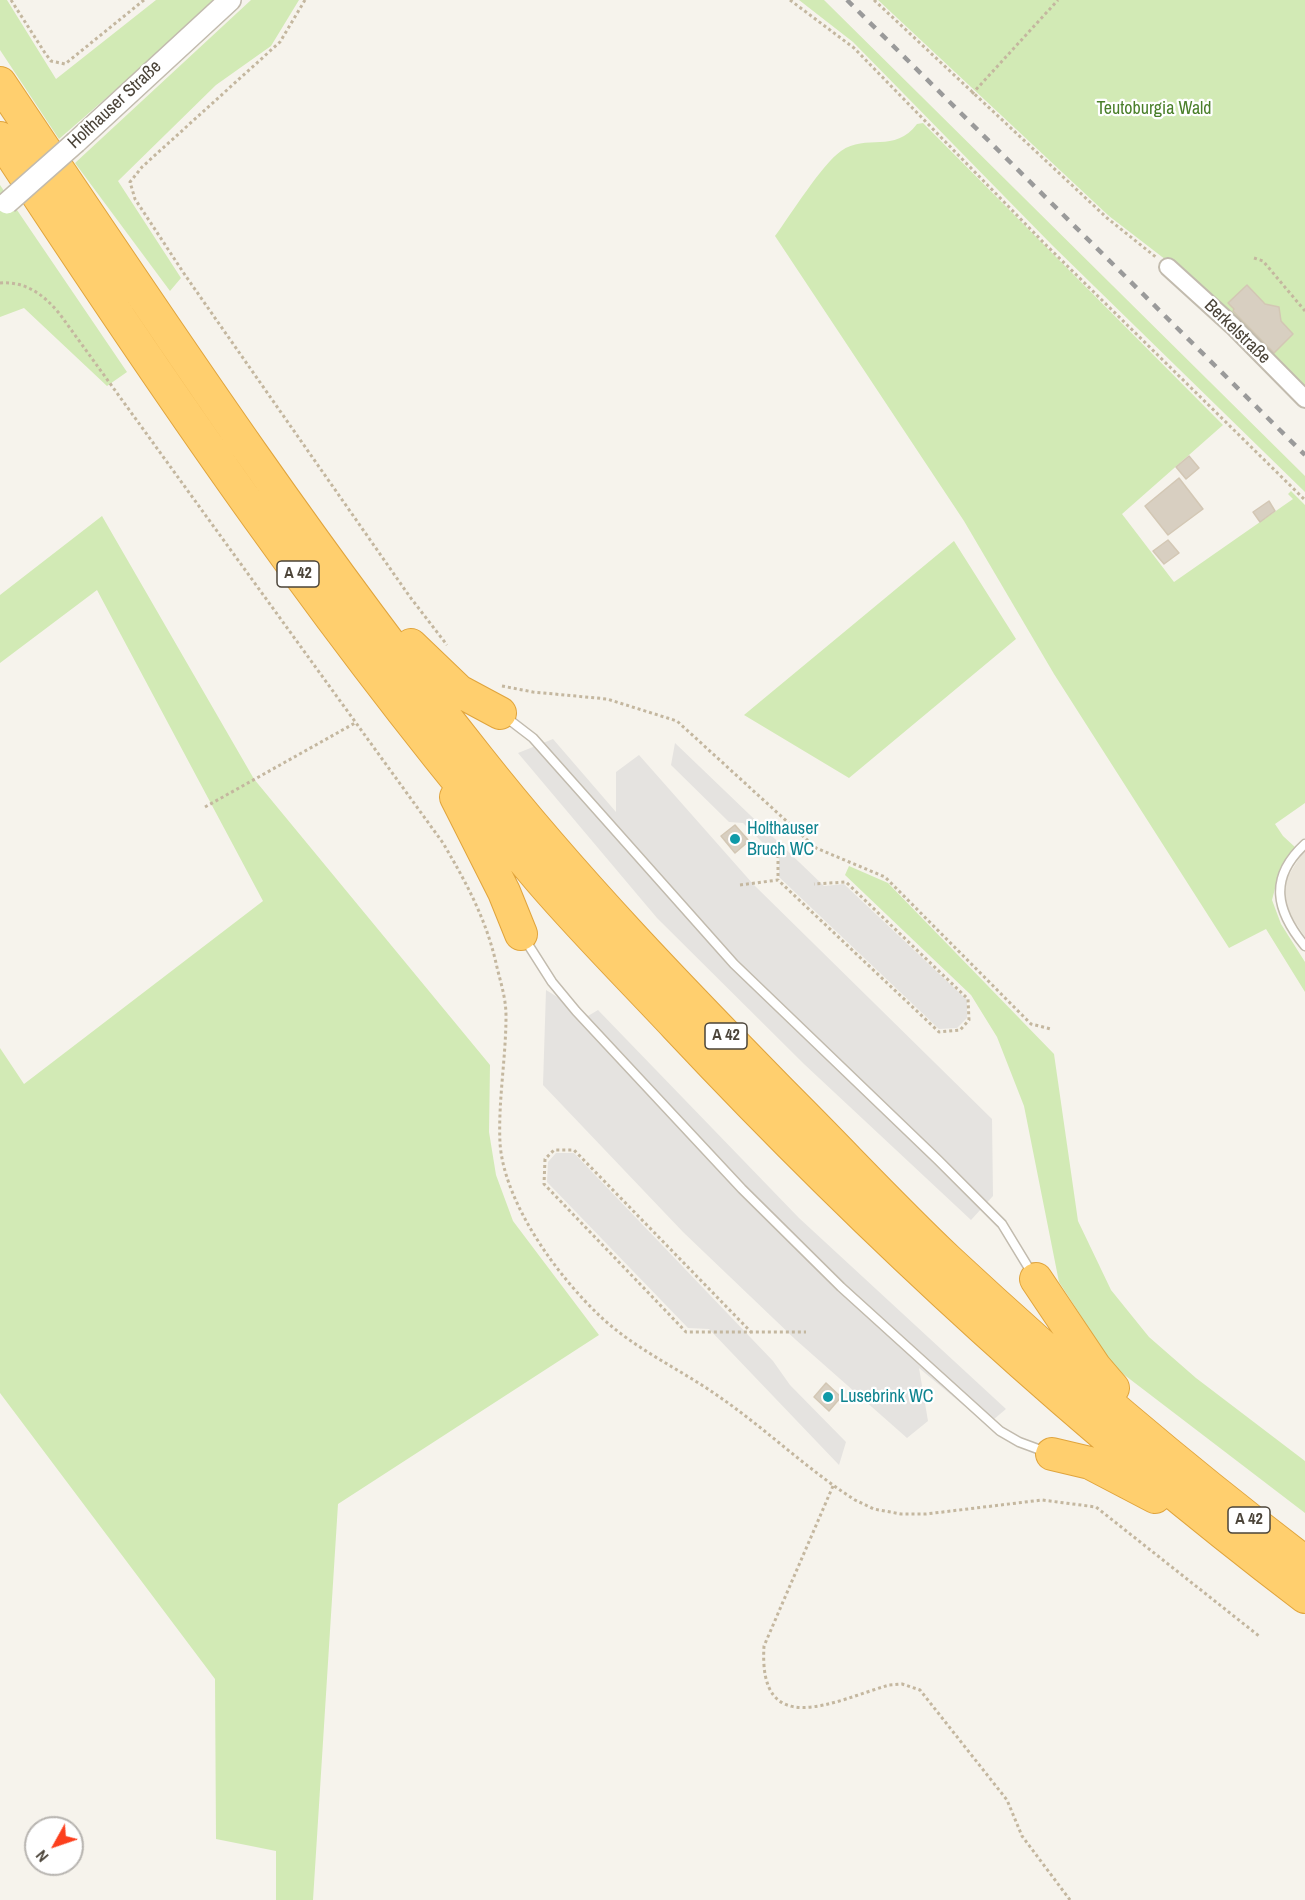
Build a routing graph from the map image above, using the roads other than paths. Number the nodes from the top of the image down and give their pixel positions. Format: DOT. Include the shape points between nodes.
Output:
graph roads {
  1 [pos="230,0"];
  2 [pos="0,83"];
  3 [pos="0,138"];
  4 [pos="4,207"];
  5 [pos="1168,267"];
  6 [pos="1305,399"];
  7 [pos="313,543"];
  8 [pos="498,699"];
  9 [pos="411,721"];
  10 [pos="1305,844"];
  11 [pos="521,934"];
  12 [pos="1305,946"];
  13 [pos="1035,1279"];
  14 [pos="1052,1454"];
  15 [pos="1195,1476"];
  16 [pos="1300,1581"];
  1 -- 4 [label="street, Holthauser Straße, bridge"];
  2 -- 7 [label="highway, A 42"];
  3 -- 9 [label="highway, A 42" via="264,529"];
  5 -- 6 [label="street, Berkelstraße"];
  7 -- 8 [label="highway" via="459,691"];
  7 -- 15 [label="highway, A 42" via="480,761 676,986 944,1256 1052,1355"];
  8 -- 13 [label="lane" via="734,964 1002,1224"];
  9 -- 11 [label="highway" via="457,799"];
  9 -- 16 [label="highway, A 42" via="542,882 838,1194 1038,1381 1147,1473"];
  10 -- 12 [label="lane" via="1283,876 1280,900 1290,928"];
  11 -- 14 [label="lane" via="576,1011 742,1189 841,1287 1000,1431"];
  13 -- 15 [label="highway" via="1095,1368 1163,1432"];
  14 -- 16 [label="highway" via="1090,1463 1148,1492 1238,1562"];
  15 -- 16 [label="highway, A 42"];
}
